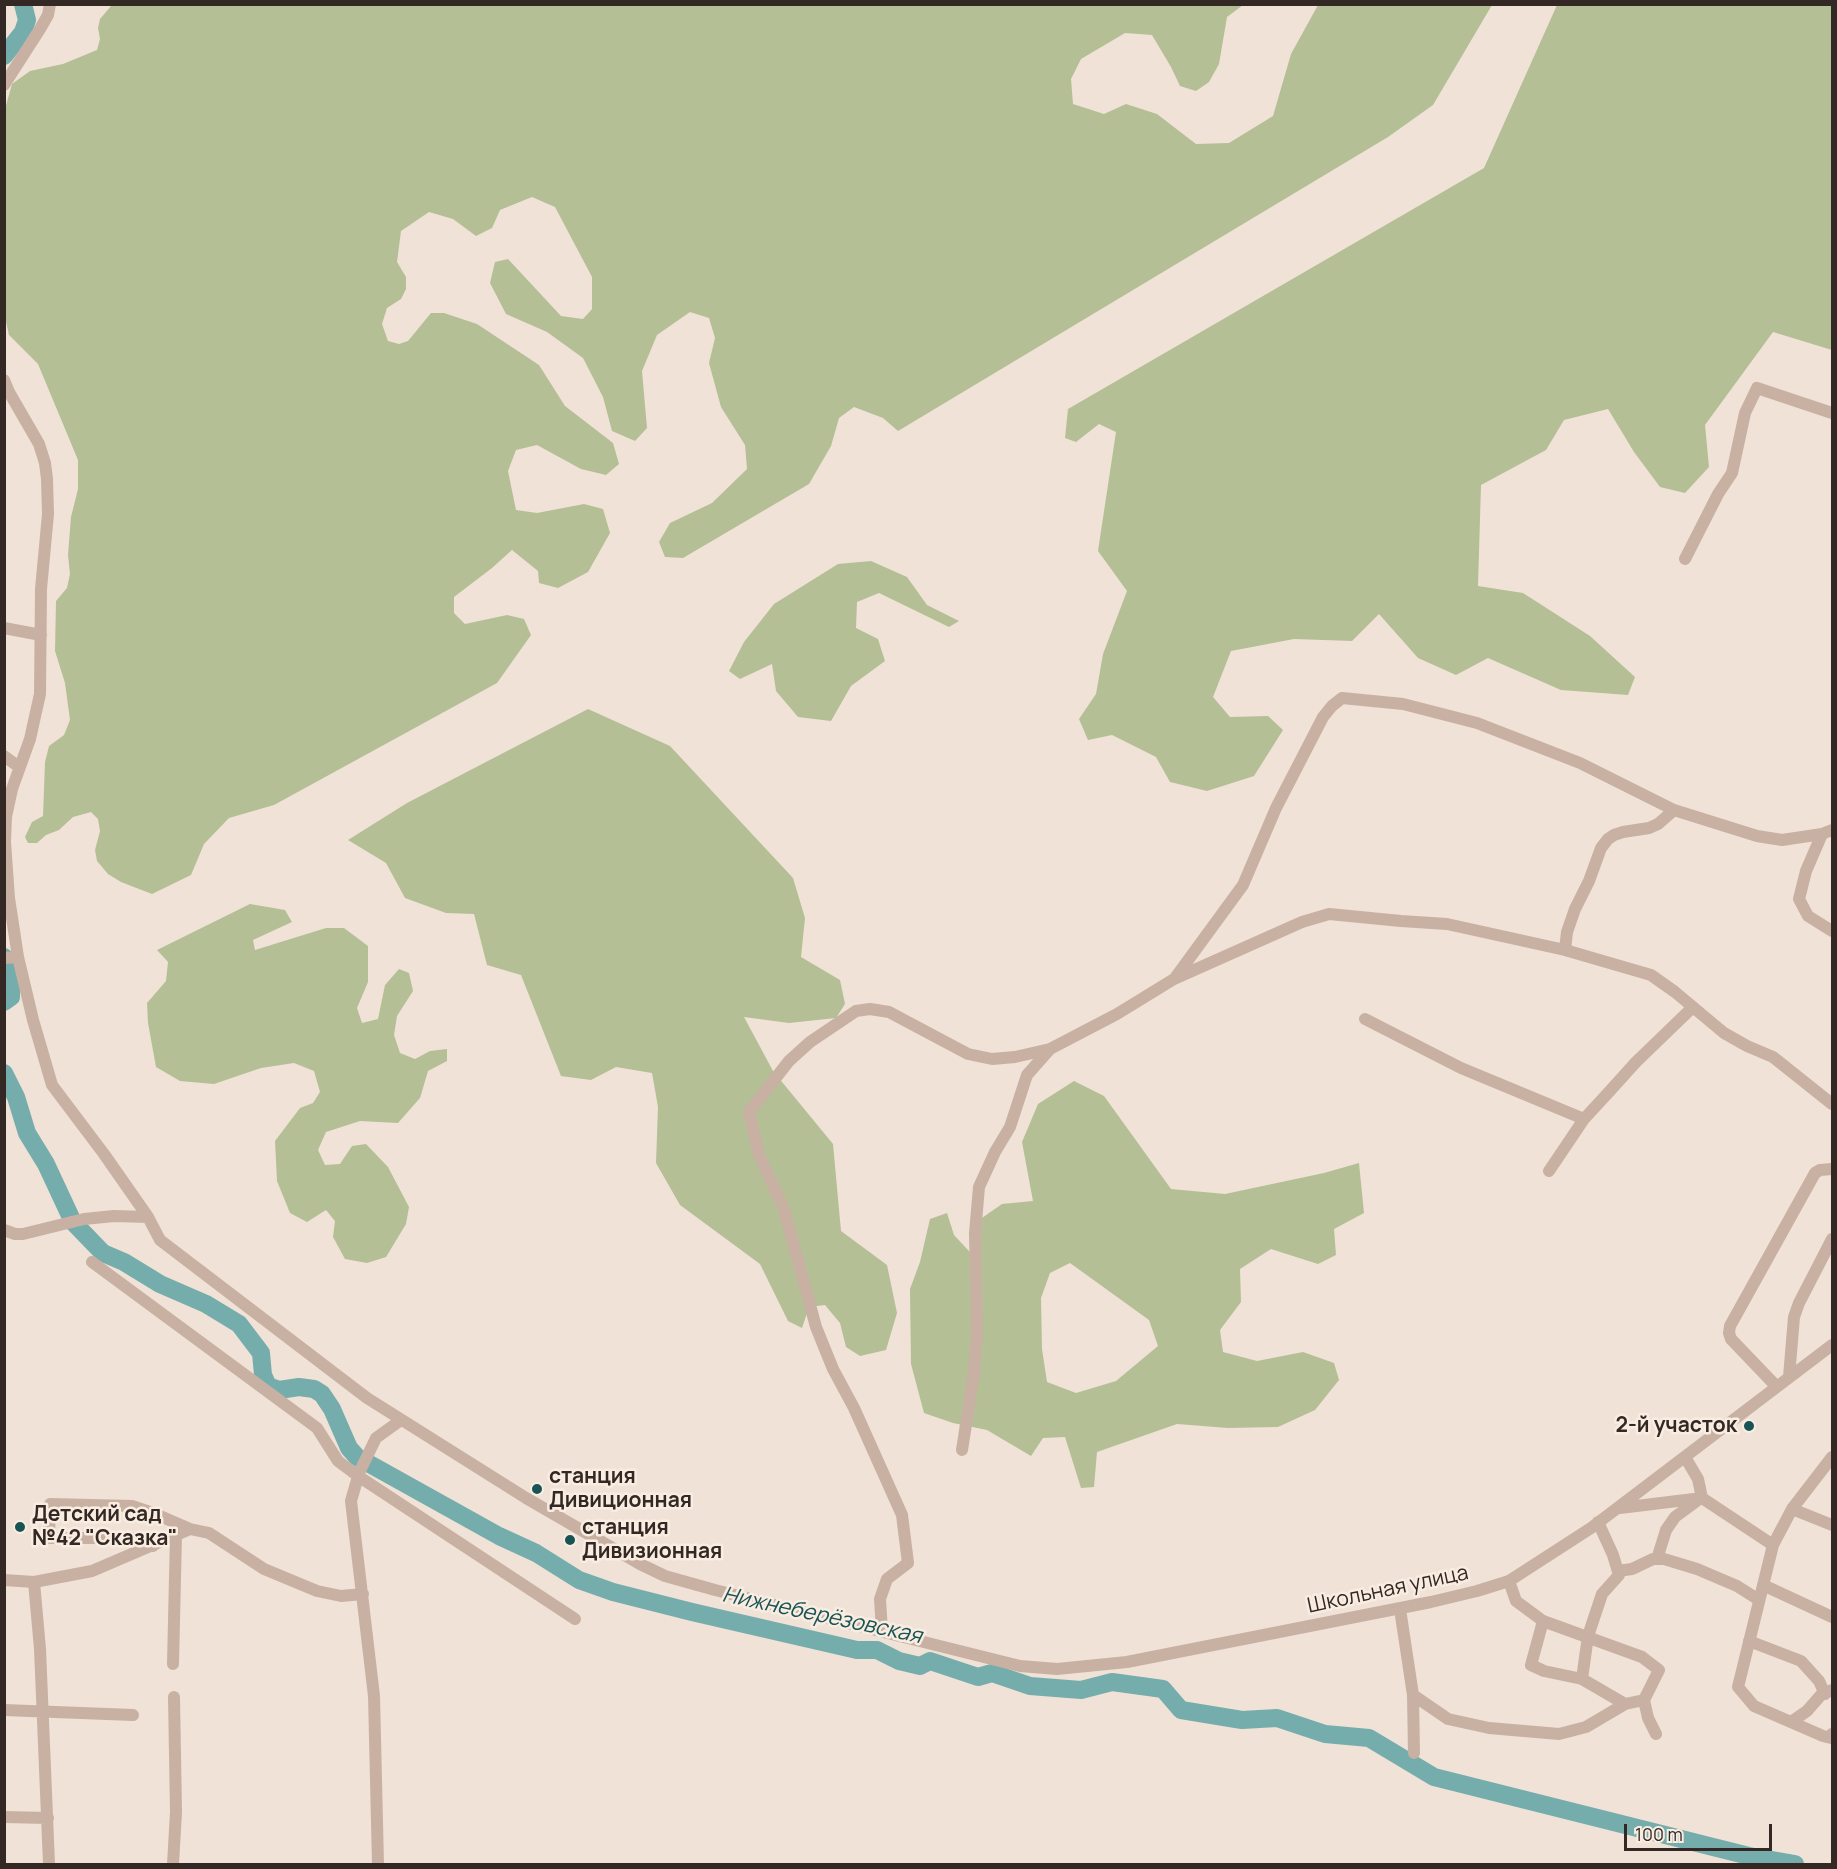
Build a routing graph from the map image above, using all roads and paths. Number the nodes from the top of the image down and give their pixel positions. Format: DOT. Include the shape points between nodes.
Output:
graph roads {
  1 [pos="50,4"];
  2 [pos="4,85"];
  3 [pos="4,380"];
  4 [pos="1833,413"];
  5 [pos="1684,559"];
  6 [pos="4,628"];
  7 [pos="41,635"];
  8 [pos="4,756"];
  9 [pos="20,767"];
  10 [pos="1674,810"];
  11 [pos="1827,832"];
  12 [pos="1833,931"];
  13 [pos="1565,950"];
  14 [pos="18,957"];
  15 [pos="4,958"];
  16 [pos="1174,979"];
  17 [pos="1693,1006"];
  18 [pos="1365,1019"];
  19 [pos="1050,1049"];
  20 [pos="1833,1104"];
  21 [pos="1584,1119"];
  22 [pos="1832,1169"];
  23 [pos="1549,1171"];
  24 [pos="148,1217"];
  25 [pos="4,1230"];
  26 [pos="1833,1239"];
  27 [pos="92,1262"];
  28 [pos="1833,1345"];
  29 [pos="1789,1377"];
  30 [pos="1776,1386"];
  31 [pos="401,1419"];
  32 [pos="962,1450"];
  33 [pos="1685,1457"];
  34 [pos="1833,1457"];
  35 [pos="358,1476"];
  36 [pos="1702,1498"];
  37 [pos="1617,1509"];
  38 [pos="1792,1509"];
  39 [pos="1598,1522"];
  40 [pos="1833,1525"];
  41 [pos="190,1529"];
  42 [pos="176,1535"];
  43 [pos="1773,1545"];
  44 [pos="153,1546"];
  45 [pos="1657,1559"];
  46 [pos="1618,1571"];
  47 [pos="4,1580"];
  48 [pos="1509,1581"];
  49 [pos="34,1582"];
  50 [pos="1763,1585"];
  51 [pos="363,1594"];
  52 [pos="1759,1600"];
  53 [pos="1400,1609"];
  54 [pos="1833,1617"];
  55 [pos="575,1618"];
  56 [pos="1543,1621"];
  57 [pos="882,1631"];
  58 [pos="1588,1636"];
  59 [pos="1749,1641"];
  60 [pos="173,1664"];
  61 [pos="1582,1679"];
  62 [pos="1829,1692"];
  63 [pos="1413,1695"];
  64 [pos="174,1697"];
  65 [pos="1644,1700"];
  66 [pos="1625,1704"];
  67 [pos="4,1710"];
  68 [pos="43,1712"];
  69 [pos="134,1716"];
  70 [pos="1791,1722"];
  71 [pos="1656,1734"];
  72 [pos="1833,1734"];
  73 [pos="1414,1754"];
  74 [pos="4,1817"];
  75 [pos="48,1818"];
  76 [pos="50,1864"];
  77 [pos="173,1864"];
  78 [pos="378,1864"];
  1 -- 2 [label="street" via="48,15"];
  3 -- 7 [label="street, Школьная улица" via="39,444 45,463 48,514"];
  4 -- 5 [label="street" via="1757,388 1745,413 1732,473"];
  6 -- 7 [label="street"];
  7 -- 9 [label="street, Школьная улица" via="37,715"];
  8 -- 9 [label="street"];
  9 -- 14 [label="street, Школьная улица" via="6,817 5,842"];
  10 -- 11 [label="street" via="1782,840"];
  10 -- 13 [label="street" via="1649,828 1614,835 1601,848 1575,909"];
  10 -- 16 [label="street" via="1580,763 1477,723 1403,704 1342,698 1323,717 1276,808 1243,885"];
  11 -- 12 [label="street" via="1806,871 1799,899 1808,916"];
  13 -- 16 [label="street" via="1447,924 1329,914"];
  13 -- 17 [label="street" via="1651,975"];
  14 -- 15 [label="street"];
  14 -- 24 [label="street, Школьная улица" via="52,1085"];
  16 -- 19 [label="street"];
  17 -- 20 [label="street" via="1724,1033 1773,1057"];
  17 -- 21 [label="street"];
  18 -- 21 [label="street" via="1461,1068"];
  19 -- 32 [label="street" via="1027,1075 1010,1127 979,1187 975,1233 977,1332"];
  19 -- 57 [label="street" via="992,1059 968,1054 889,1012 856,1011 803,1048 748,1112 759,1155 784,1209 816,1327 902,1515 908,1563 887,1580 880,1599"];
  21 -- 23 [label="street"];
  22 -- 30 [label="street" via="1815,1173 1729,1333"];
  24 -- 25 [label="street" via="84,1219 23,1234"];
  24 -- 31 [label="street, Школьная улица" via="160,1240 367,1398"];
  26 -- 29 [label="street" via="1794,1317"];
  27 -- 35 [label="street" via="317,1428 338,1461"];
  28 -- 29 [label="street, Школьная улица"];
  29 -- 30 [label="street, Школьная улица"];
  30 -- 33 [label="street, Школьная улица"];
  31 -- 35 [label="street" via="376,1438"];
  31 -- 57 [label="street, Школьная улица" via="537,1504 665,1576"];
  33 -- 36 [label="street" via="1698,1479"];
  33 -- 37 [label="street, Школьная улица"];
  34 -- 38 [label="street"];
  35 -- 51 [label="street" via="351,1501"];
  35 -- 55 [label="street"];
  36 -- 37 [label="street"];
  36 -- 43 [label="street"];
  36 -- 45 [label="street" via="1675,1517 1666,1530"];
  37 -- 39 [label="street, Школьная улица"];
  38 -- 40 [label="street"];
  38 -- 43 [label="street"];
  39 -- 46 [label="street"];
  39 -- 48 [label="street, Школьная улица"];
  41 -- 42 [label="street"];
  41 -- 44 [label="street" via="132,1506 50,1504 49,1538 145,1538"];
  41 -- 51 [label="street" via="217,1537 264,1569 317,1591 341,1596"];
  42 -- 44 [label="street"];
  42 -- 60 [label="street"];
  43 -- 50 [label="street"];
  44 -- 49 [label="street" via="102,1568"];
  45 -- 46 [label="street"];
  45 -- 52 [label="street" via="1697,1569"];
  46 -- 58 [label="street" via="1619,1575 1602,1594"];
  47 -- 49 [label="street"];
  48 -- 53 [label="street, Школьная улица"];
  48 -- 56 [label="street" via="1516,1601"];
  49 -- 68 [label="street"];
  50 -- 52 [label="street"];
  50 -- 54 [label="street"];
  51 -- 78 [label="street" via="374,1696"];
  52 -- 59 [label="street"];
  53 -- 57 [label="street, Школьная улица" via="1127,1662 1057,1669 1020,1666"];
  53 -- 63 [label="street"];
  56 -- 58 [label="street"];
  56 -- 61 [label="street" via="1531,1665"];
  58 -- 61 [label="street"];
  58 -- 65 [label="street" via="1642,1657 1659,1670"];
  59 -- 62 [label="street" via="1801,1661"];
  59 -- 70 [label="street" via="1738,1687 1754,1706"];
  61 -- 66 [label="street"];
  62 -- 70 [label="street"];
  63 -- 66 [label="street" via="1448,1719 1489,1728 1559,1734 1586,1727"];
  63 -- 73 [label="street"];
  64 -- 77 [label="street"];
  65 -- 66 [label="street"];
  65 -- 71 [label="street"];
  67 -- 68 [label="street"];
  68 -- 69 [label="street"];
  68 -- 75 [label="street"];
  70 -- 72 [label="street" via="1831,1738"];
  74 -- 75 [label="street"];
  75 -- 76 [label="street"];
}
